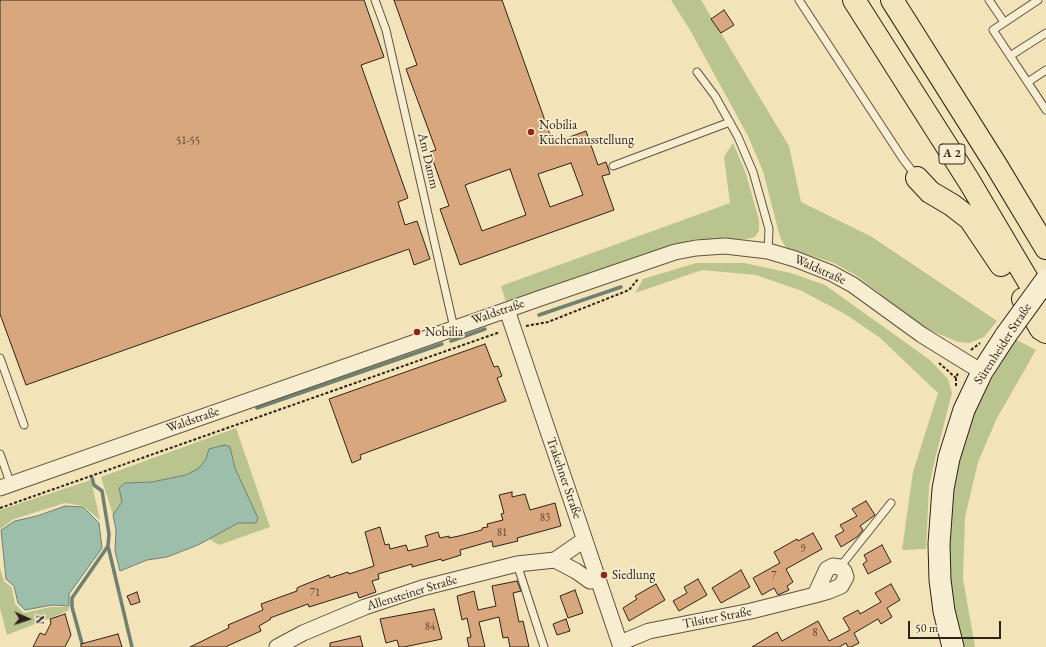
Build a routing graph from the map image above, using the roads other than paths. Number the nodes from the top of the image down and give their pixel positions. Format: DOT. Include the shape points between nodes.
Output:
graph roads {
  1 [pos="375,0"];
  2 [pos="799,0"];
  3 [pos="854,0"];
  4 [pos="892,0"];
  5 [pos="989,0"];
  6 [pos="1038,0"];
  7 [pos="1004,22"];
  8 [pos="1046,33"];
  9 [pos="1010,56"];
  10 [pos="1046,70"];
  11 [pos="697,72"];
  12 [pos="1028,82"];
  13 [pos="1045,106"];
  14 [pos="730,122"];
  15 [pos="613,166"];
  16 [pos="918,178"];
  17 [pos="1040,230"];
  18 [pos="1046,248"];
  19 [pos="768,251"];
  20 [pos="1046,280"];
  21 [pos="507,310"];
  22 [pos="1046,311"];
  23 [pos="454,328"];
  24 [pos="1046,332"];
  25 [pos="0,358"];
  26 [pos="982,372"];
  27 [pos="24,425"];
  28 [pos="0,454"];
  29 [pos="5,486"];
  30 [pos="891,503"];
  31 [pos="584,540"];
  32 [pos="554,560"];
  33 [pos="516,564"];
  34 [pos="840,567"];
  35 [pos="598,580"];
  36 [pos="620,645"];
  37 [pos="277,647"];
  38 [pos="544,647"];
  39 [pos="953,647"];
  1 -- 23 [label="lane, Am Damm" via="386,30"];
  2 -- 16 [label="lane"];
  3 -- 22 [label="highway, A 2" via="969,181"];
  4 -- 17 [label="highway, A 2"];
  5 -- 7 [label="lane"];
  6 -- 7 [label="lane"];
  7 -- 9 [label="lane" via="993,30"];
  8 -- 9 [label="lane"];
  9 -- 12 [label="lane"];
  10 -- 12 [label="lane"];
  11 -- 14 [label="lane"];
  12 -- 13 [label="lane"];
  14 -- 15 [label="lane"];
  14 -- 19 [label="lane" via="753,172 769,229"];
  16 -- 24 [label="highway" via="930,192 970,219 987,241 1041,329"];
  17 -- 18 [label="highway, A 2"];
  19 -- 21 [label="street, Waldstraße" via="725,246 675,252"];
  19 -- 26 [label="street, Waldstraße" via="795,258 853,285 922,335"];
  20 -- 26 [label="main road, Sürenheider Straße, bridge"];
  21 -- 23 [label="street, Waldstraße"];
  21 -- 31 [label="street, Trakehner Straße"];
  23 -- 29 [label="street, Waldstraße"];
  25 -- 27 [label="lane"];
  26 -- 39 [label="main road, Sürenheider Straße" via="955,435 943,489 939,544 940,580"];
  28 -- 29 [label="lane"];
  30 -- 34 [label="lane"];
  31 -- 32 [label="street, Allensteiner Straße"];
  31 -- 35 [label="street, Trakehner Straße"];
  32 -- 33 [label="street, Allensteiner Straße"];
  32 -- 35 [label="street" via="590,581"];
  33 -- 37 [label="street, Allensteiner Straße" via="386,600 304,633"];
  33 -- 38 [label="lane"];
  34 -- 36 [label="street, Tilsiter Straße" via="846,577 841,586 751,611 649,631"];
  35 -- 36 [label="street, Trakehner Straße"];
}
